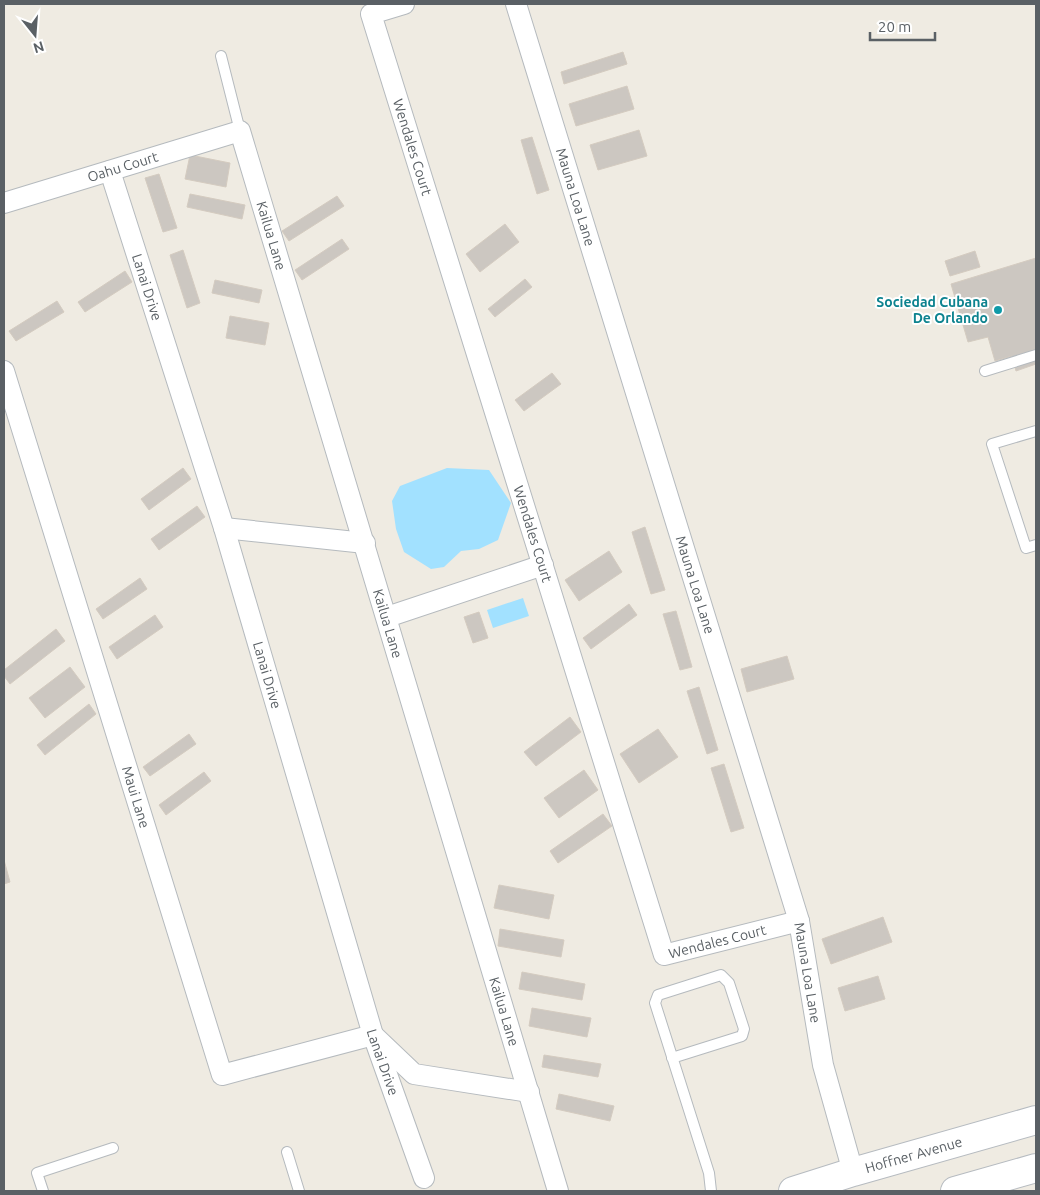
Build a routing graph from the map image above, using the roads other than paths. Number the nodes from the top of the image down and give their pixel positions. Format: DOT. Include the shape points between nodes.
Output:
graph roads {
  1 [pos="404,4"];
  2 [pos="516,4"];
  3 [pos="221,56"];
  4 [pos="240,131"];
  5 [pos="110,171"];
  6 [pos="4,202"];
  7 [pos="1036,355"];
  8 [pos="4,371"];
  9 [pos="985,371"];
  10 [pos="1036,431"];
  11 [pos="224,528"];
  12 [pos="365,542"];
  13 [pos="1036,545"];
  14 [pos="543,565"];
  15 [pos="387,617"];
  16 [pos="799,921"];
  17 [pos="373,1035"];
  18 [pos="672,1058"];
  19 [pos="529,1092"];
  20 [pos="1036,1120"];
  21 [pos="1036,1127"];
  22 [pos="113,1148"];
  23 [pos="287,1152"];
  24 [pos="1036,1168"];
  25 [pos="424,1178"];
  26 [pos="856,1181"];
  27 [pos="43,1191"];
  28 [pos="299,1191"];
  29 [pos="558,1191"];
  30 [pos="711,1191"];
  31 [pos="793,1191"];
  32 [pos="955,1191"];
  1 -- 14 [label="street, Wendales Court" via="371,14"];
  2 -- 16 [label="street, Mauna Loa Lane"];
  3 -- 4 [label="lane, Kailua Lane"];
  4 -- 5 [label="street, Oahu Court"];
  4 -- 12 [label="street, Kailua Lane"];
  5 -- 6 [label="street, Oahu Court"];
  5 -- 11 [label="street, Lanai Drive"];
  7 -- 9 [label="lane"];
  8 -- 17 [label="street, Maui Lane" via="222,1075"];
  10 -- 13 [label="lane" via="992,444 1026,548"];
  11 -- 12 [label="street"];
  11 -- 17 [label="street, Lanai Drive"];
  12 -- 15 [label="street, Kailua Lane"];
  14 -- 15 [label="street"];
  14 -- 16 [label="street, Wendales Court" via="664,955"];
  15 -- 19 [label="street, Kailua Lane"];
  16 -- 26 [label="street, Mauna Loa Lane" via="823,1065"];
  17 -- 19 [label="street" via="414,1074"];
  17 -- 25 [label="street, Lanai Drive"];
  18 -- 18 [label="lane" via="656,1004 658,995 720,975 732,992 744,1029 742,1036"];
  18 -- 30 [label="lane" via="709,1173"];
  19 -- 29 [label="street, Kailua Lane"];
  20 -- 26 [label="main road, Hoffner Avenue"];
  21 -- 26 [label="main road" via="1013,1142 862,1188"];
  22 -- 27 [label="lane" via="36,1173"];
  23 -- 28 [label="lane"];
  24 -- 32 [label="main road"];
  26 -- 31 [label="main road, Hoffner Avenue"];
}
